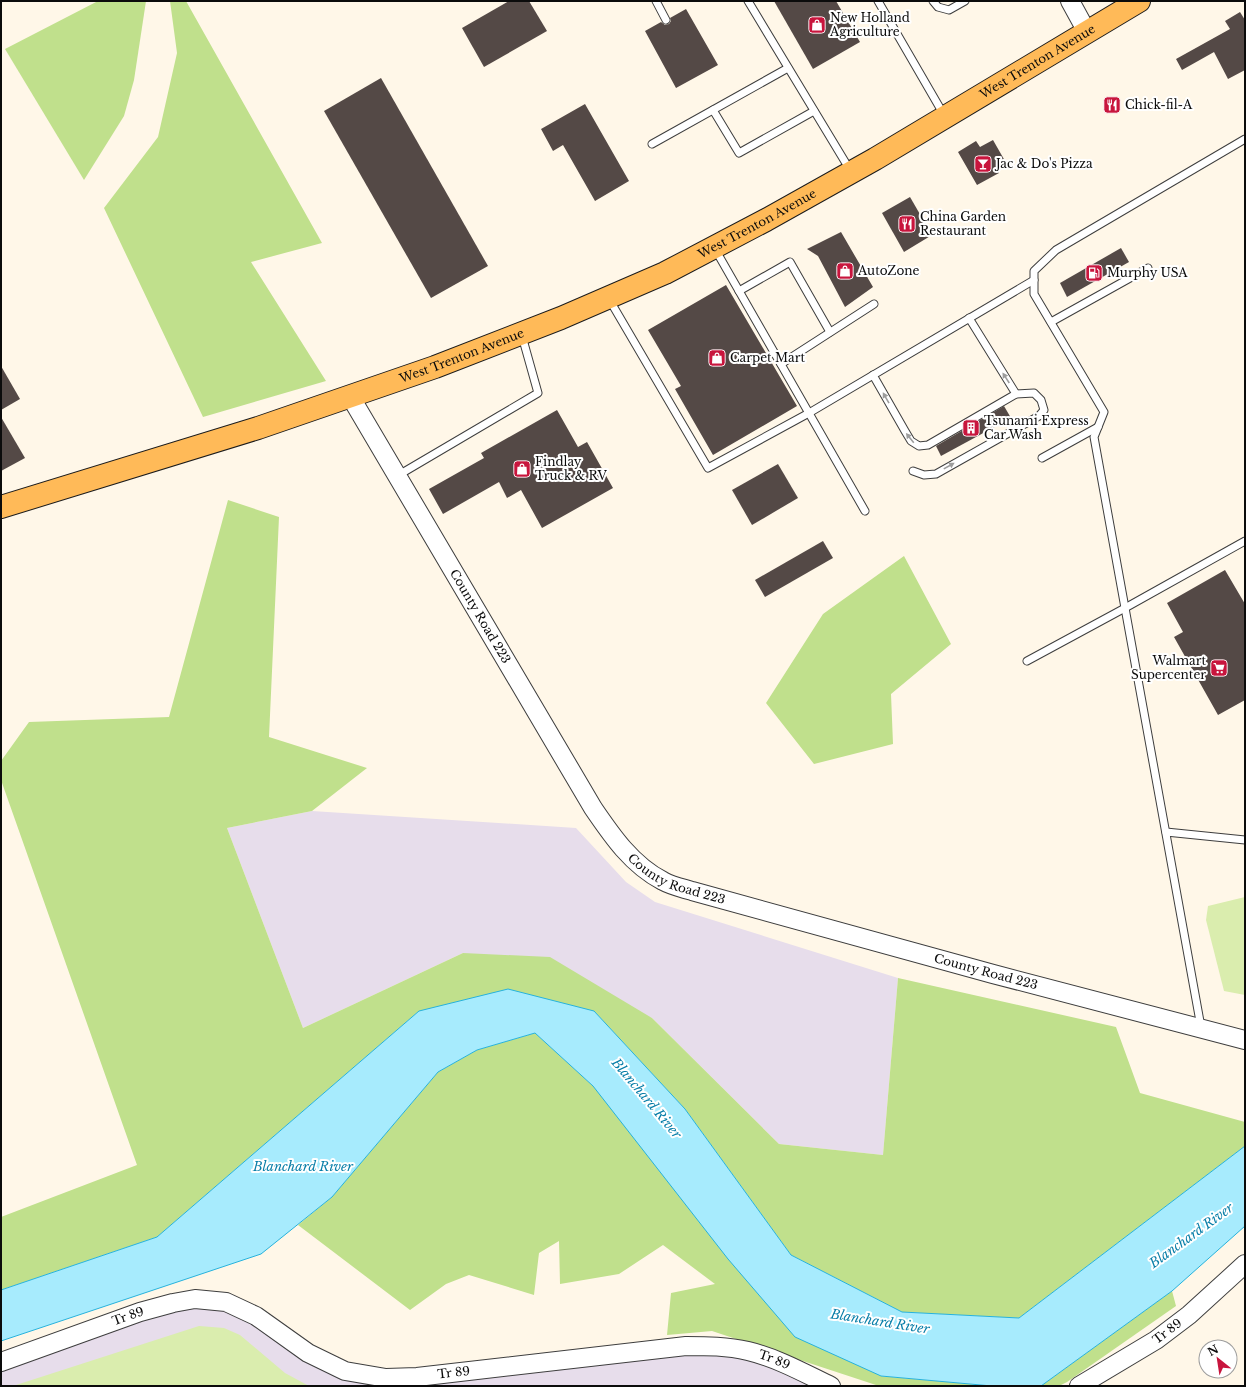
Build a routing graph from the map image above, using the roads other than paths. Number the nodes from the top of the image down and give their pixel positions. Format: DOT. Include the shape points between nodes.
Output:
graph roads {
  1 [pos="656,1"];
  2 [pos="748,1"];
  3 [pos="878,1"];
  4 [pos="933,1"];
  5 [pos="965,1"];
  6 [pos="1070,1"];
  7 [pos="1139,1"];
  8 [pos="666,20"];
  9 [pos="1087,32"];
  10 [pos="788,68"];
  11 [pos="713,110"];
  12 [pos="814,111"];
  13 [pos="945,117"];
  14 [pos="1245,139"];
  15 [pos="652,144"];
  16 [pos="851,172"];
  17 [pos="714,247"];
  18 [pos="1148,268"];
  19 [pos="1034,280"];
  20 [pos="739,290"];
  21 [pos="608,298"];
  22 [pos="874,304"];
  23 [pos="970,318"];
  24 [pos="1051,322"];
  25 [pos="830,332"];
  26 [pos="521,333"];
  27 [pos="781,364"];
  28 [pos="873,375"];
  29 [pos="1016,394"];
  30 [pos="350,396"];
  31 [pos="809,413"];
  32 [pos="1098,427"];
  33 [pos="1042,458"];
  34 [pos="913,471"];
  35 [pos="397,476"];
  36 [pos="1,508"];
  37 [pos="865,511"];
  38 [pos="1245,541"];
  39 [pos="1125,608"];
  40 [pos="1027,661"];
  41 [pos="1166,832"];
  42 [pos="1245,840"];
  43 [pos="1202,1030"];
  44 [pos="1245,1040"];
  45 [pos="1245,1264"];
  46 [pos="1,1362"];
  47 [pos="831,1386"];
  48 [pos="1079,1386"];
  1 -- 8 [label="lane"];
  2 -- 10 [label="lane"];
  3 -- 13 [label="lane"];
  4 -- 5 [label="lane" via="938,7 949,10"];
  6 -- 9 [label="street"];
  7 -- 9 [label="main road, West Trenton Avenue"];
  9 -- 13 [label="main road, West Trenton Avenue"];
  10 -- 11 [label="lane"];
  10 -- 12 [label="lane"];
  11 -- 12 [label="lane" via="739,153"];
  11 -- 15 [label="lane"];
  12 -- 16 [label="lane"];
  13 -- 16 [label="main road, West Trenton Avenue"];
  14 -- 19 [label="lane" via="1056,250 1034,271"];
  16 -- 17 [label="main road, West Trenton Avenue"];
  17 -- 20 [label="lane"];
  17 -- 21 [label="main road, West Trenton Avenue" via="665,273"];
  18 -- 24 [label="lane"];
  19 -- 23 [label="lane"];
  19 -- 24 [label="lane" via="1034,294"];
  20 -- 25 [label="lane" via="790,262"];
  20 -- 27 [label="lane"];
  21 -- 26 [label="main road, West Trenton Avenue"];
  21 -- 31 [label="lane" via="708,468"];
  22 -- 25 [label="lane"];
  23 -- 28 [label="lane"];
  29 -- 23 [label="lane, one-way"];
  24 -- 32 [label="lane" via="1104,412"];
  25 -- 27 [label="lane"];
  26 -- 30 [label="main road, West Trenton Avenue" via="435,367"];
  26 -- 35 [label="lane" via="538,393"];
  27 -- 31 [label="lane"];
  29 -- 28 [label="lane, one-way" via="928,445 919,446 911,441"];
  28 -- 31 [label="lane"];
  34 -- 29 [label="lane, one-way" via="924,475 936,474 1039,416 1044,410 1042,400 1034,393"];
  30 -- 35 [label="street, County Road 223"];
  30 -- 36 [label="main road, West Trenton Avenue" via="258,428"];
  31 -- 37 [label="lane"];
  32 -- 33 [label="lane"];
  32 -- 39 [label="lane" via="1094,437"];
  35 -- 43 [label="street, County Road 223" via="593,808 624,850 655,876 692,891"];
  38 -- 39 [label="lane"];
  39 -- 40 [label="lane"];
  39 -- 41 [label="lane"];
  41 -- 42 [label="lane"];
  41 -- 43 [label="lane"];
  43 -- 44 [label="street, County Road 223"];
  45 -- 48 [label="street, Tr 89" via="1189,1315 1156,1340"];
  46 -- 47 [label="street, Tr 89" via="140,1312 195,1299 226,1302 256,1316 308,1353 345,1371 386,1378 417,1377 686,1346 717,1346 748,1351 778,1361"];
}
